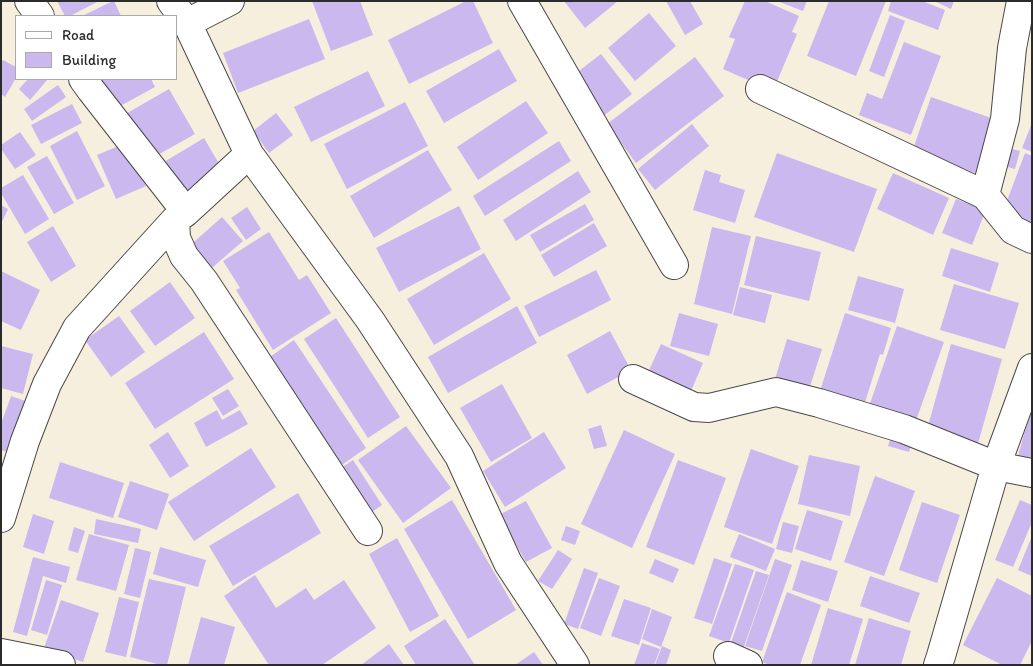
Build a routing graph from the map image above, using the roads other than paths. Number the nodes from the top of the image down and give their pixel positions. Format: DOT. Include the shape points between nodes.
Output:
graph roads {
  1 [pos="30,1"];
  2 [pos="171,1"];
  3 [pos="230,1"];
  4 [pos="522,1"];
  5 [pos="1021,1"];
  6 [pos="39,15"];
  7 [pos="187,23"];
  8 [pos="84,80"];
  9 [pos="760,89"];
  10 [pos="249,154"];
  11 [pos="985,196"];
  12 [pos="181,216"];
  13 [pos="1032,240"];
  14 [pos="674,265"];
  15 [pos="1032,368"];
  16 [pos="633,379"];
  17 [pos="996,466"];
  18 [pos="1032,473"];
  19 [pos="1,518"];
  20 [pos="368,531"];
  21 [pos="1,653"];
  22 [pos="945,662"];
  23 [pos="61,665"];
  24 [pos="575,665"];
  1 -- 6 [label="street"];
  2 -- 7 [label="street"];
  3 -- 7 [label="street"];
  4 -- 14 [label="street"];
  5 -- 11 [label="street" via="1012,48 1005,119"];
  7 -- 10 [label="street"];
  8 -- 12 [label="street"];
  9 -- 11 [label="street"];
  10 -- 12 [label="street"];
  10 -- 24 [label="street" via="370,320 459,456 508,562"];
  11 -- 13 [label="street" via="1013,230"];
  12 -- 19 [label="street" via="77,328 47,384"];
  12 -- 20 [label="street" via="176,238 184,256 204,281"];
  15 -- 17 [label="street"];
  16 -- 17 [label="street" via="694,408 709,408 776,392 819,402 904,429"];
  17 -- 18 [label="street"];
  17 -- 22 [label="street"];
  21 -- 23 [label="street"];
}
